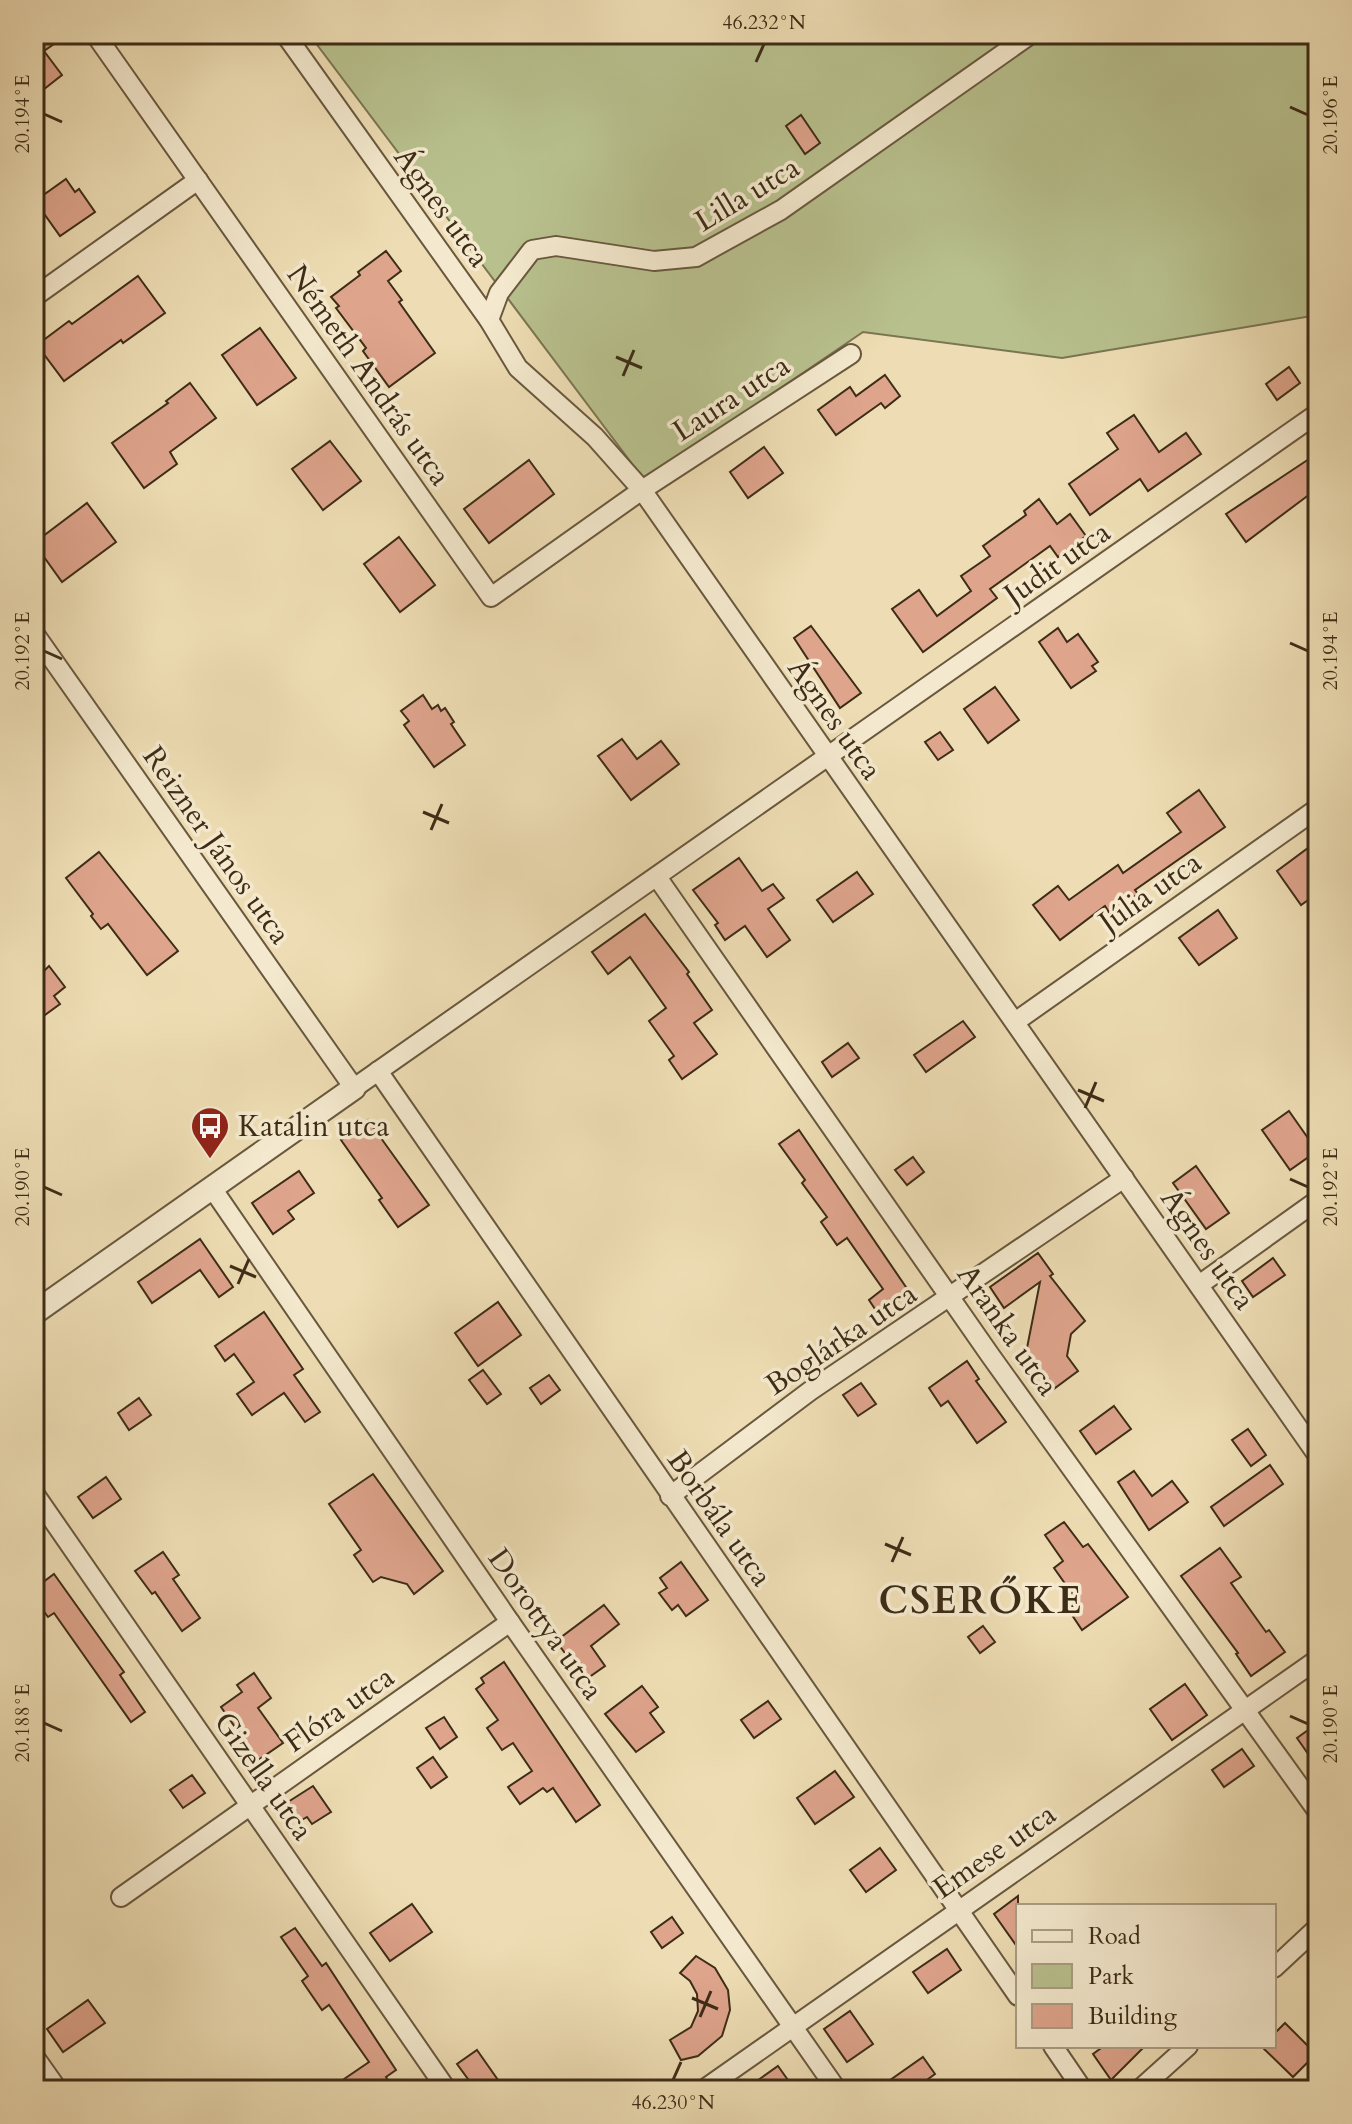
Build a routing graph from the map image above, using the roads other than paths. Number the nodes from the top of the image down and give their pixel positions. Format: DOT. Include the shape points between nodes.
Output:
graph roads {
  1 [pos="95,34"];
  2 [pos="285,34"];
  3 [pos="1031,34"];
  4 [pos="198,180"];
  5 [pos="34,297"];
  6 [pos="489,320"];
  7 [pos="851,354"];
  8 [pos="1318,413"];
  9 [pos="642,490"];
  10 [pos="34,633"];
  11 [pos="828,758"];
  12 [pos="1318,808"];
  13 [pos="657,877"];
  14 [pos="1015,1022"];
  15 [pos="378,1071"];
  16 [pos="354,1088"];
  17 [pos="1124,1178"];
  18 [pos="212,1188"];
  19 [pos="1318,1200"];
  20 [pos="1199,1285"];
  21 [pos="952,1297"];
  22 [pos="34,1313"];
  23 [pos="1318,1456"];
  24 [pos="34,1493"];
  25 [pos="670,1496"];
  26 [pos="510,1622"];
  27 [pos="1318,1659"];
  28 [pos="1245,1711"];
  29 [pos="251,1806"];
  30 [pos="1318,1812"];
  31 [pos="121,1897"];
  32 [pos="958,1910"];
  33 [pos="1318,1927"];
  34 [pos="1276,1966"];
  35 [pos="1016,1993"];
  36 [pos="793,2027"];
  37 [pos="1054,2048"];
  38 [pos="1186,2048"];
  39 [pos="34,2056"];
  40 [pos="58,2090"];
  41 [pos="447,2090"];
  42 [pos="703,2090"];
  43 [pos="837,2090"];
  44 [pos="1083,2090"];
  45 [pos="1139,2090"];
  1 -- 4 [label="street, Németh András utca"];
  2 -- 6 [label="street, Ágnes utca"];
  3 -- 6 [label="street, Lilla utca" via="781,210 696,257 654,261 556,246 532,250 499,293"];
  4 -- 5 [label="street"];
  4 -- 9 [label="street, Németh András utca" via="491,597"];
  6 -- 9 [label="street, Ágnes utca" via="518,368 595,437"];
  7 -- 9 [label="street, Laura utca"];
  8 -- 11 [label="street, Judit utca"];
  9 -- 11 [label="street, Ágnes utca"];
  10 -- 16 [label="street, Reizner János utca"];
  11 -- 13 [label="street"];
  11 -- 14 [label="street, Ágnes utca"];
  12 -- 14 [label="street, Júlia utca"];
  13 -- 15 [label="street"];
  13 -- 21 [label="street, Aranka utca"];
  14 -- 17 [label="street, Ágnes utca"];
  15 -- 16 [label="street"];
  15 -- 25 [label="street, Borbála utca"];
  16 -- 18 [label="street"];
  17 -- 20 [label="street, Ágnes utca"];
  17 -- 21 [label="street, Boglárka utca"];
  18 -- 22 [label="street"];
  18 -- 26 [label="street, Dorottya utca"];
  19 -- 20 [label="street"];
  20 -- 23 [label="street, Ágnes utca"];
  21 -- 25 [label="street, Boglárka utca" via="810,1391"];
  21 -- 28 [label="street, Aranka utca"];
  24 -- 29 [label="street, Gizella utca"];
  25 -- 32 [label="street, Borbála utca"];
  26 -- 29 [label="street, Flóra utca"];
  26 -- 36 [label="street, Dorottya utca"];
  27 -- 28 [label="street, Emese utca"];
  28 -- 30 [label="street, Aranka utca"];
  28 -- 32 [label="street, Emese utca"];
  29 -- 31 [label="street, Flóra utca"];
  29 -- 41 [label="street, Gizella utca"];
  32 -- 35 [label="street, Borbála utca"];
  32 -- 36 [label="street, Emese utca"];
  33 -- 34 [label="street"];
  36 -- 42 [label="street, Emese utca"];
  36 -- 43 [label="street, Dorottya utca"];
  37 -- 44 [label="street"];
  38 -- 45 [label="street"];
  39 -- 40 [label="street"];
}
